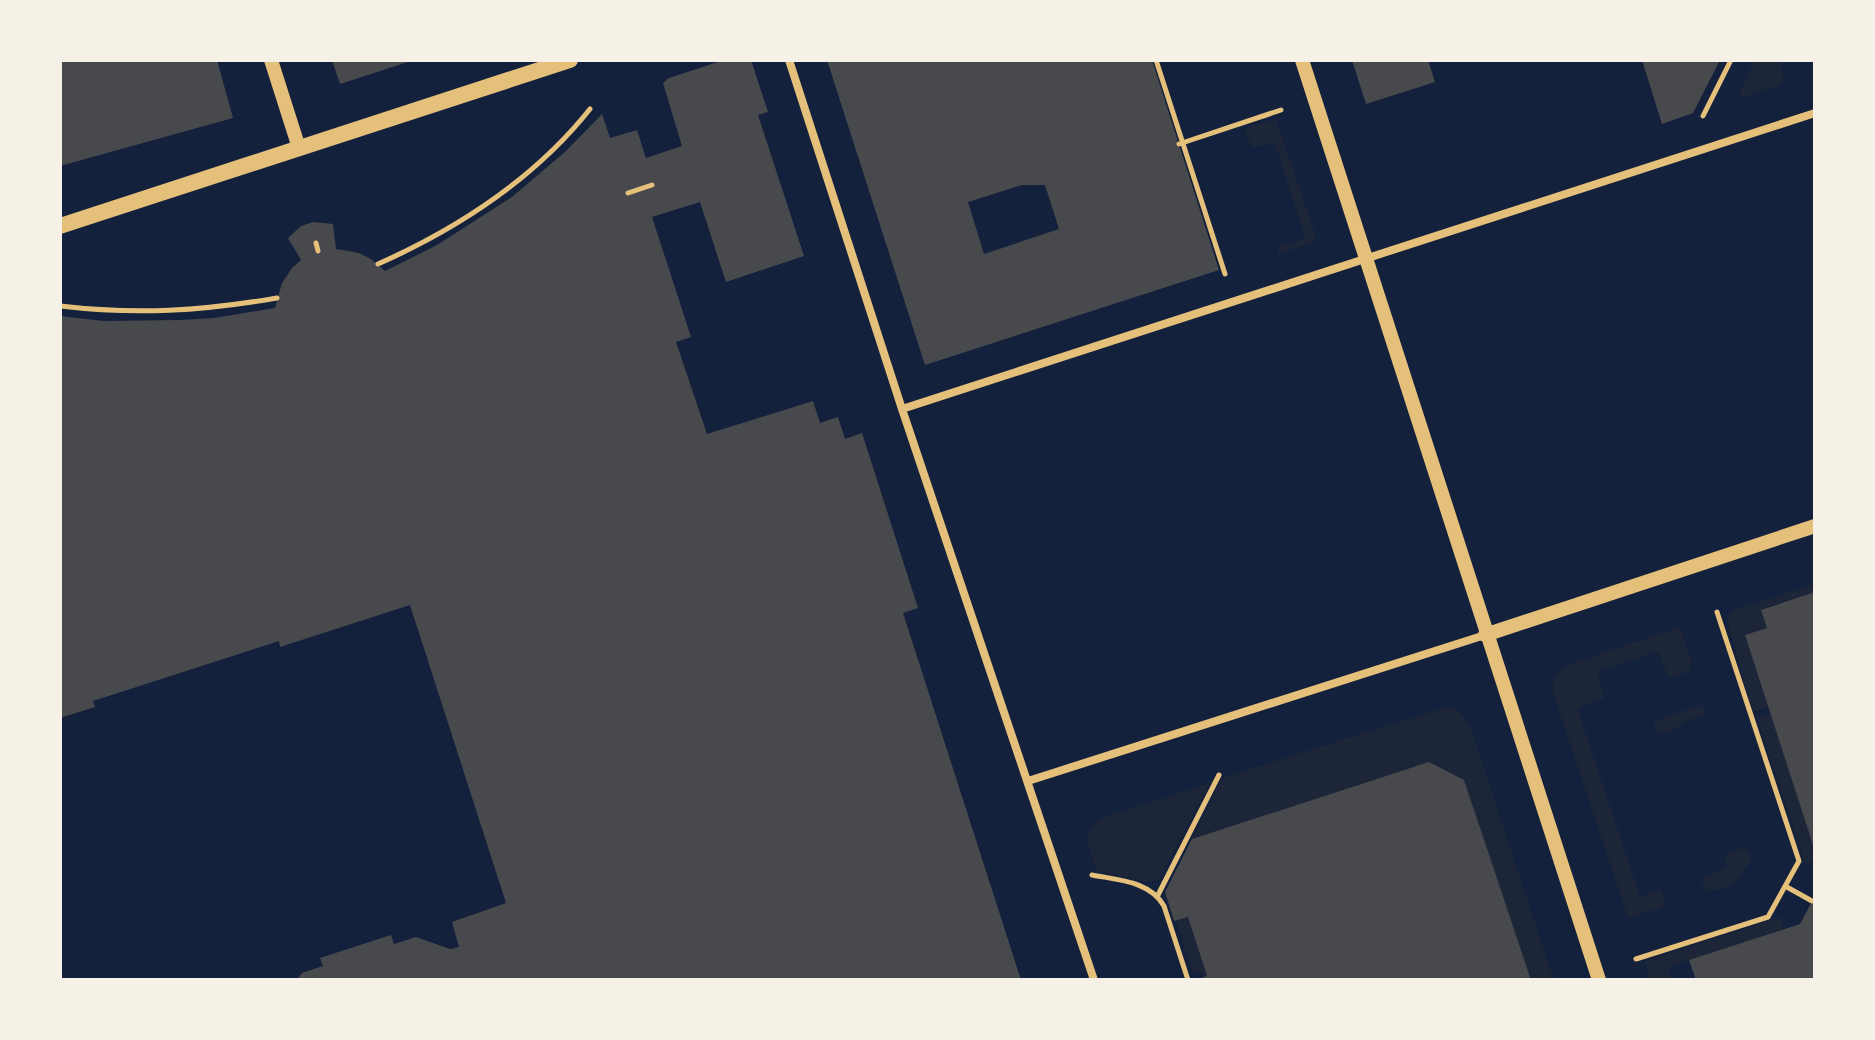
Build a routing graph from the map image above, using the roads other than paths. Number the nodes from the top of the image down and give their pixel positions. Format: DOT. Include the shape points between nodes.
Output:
graph roads {
  1 [pos="271,60"];
  2 [pos="570,60"];
  3 [pos="789,60"];
  4 [pos="1302,60"];
  5 [pos="1815,113"];
  6 [pos="299,148"];
  7 [pos="60,226"];
  8 [pos="1366,260"];
  9 [pos="902,409"];
  10 [pos="1815,526"];
  11 [pos="1485,635"];
  12 [pos="1028,781"];
  13 [pos="1094,980"];
  14 [pos="1599,980"];
  1 -- 6 [label="street"];
  2 -- 6 [label="main road"];
  3 -- 9 [label="street"];
  4 -- 8 [label="street"];
  5 -- 8 [label="street"];
  6 -- 7 [label="main road"];
  8 -- 9 [label="street"];
  8 -- 11 [label="street"];
  9 -- 12 [label="street"];
  10 -- 11 [label="street"];
  11 -- 12 [label="street"];
  11 -- 14 [label="street"];
  12 -- 13 [label="street"];
}
